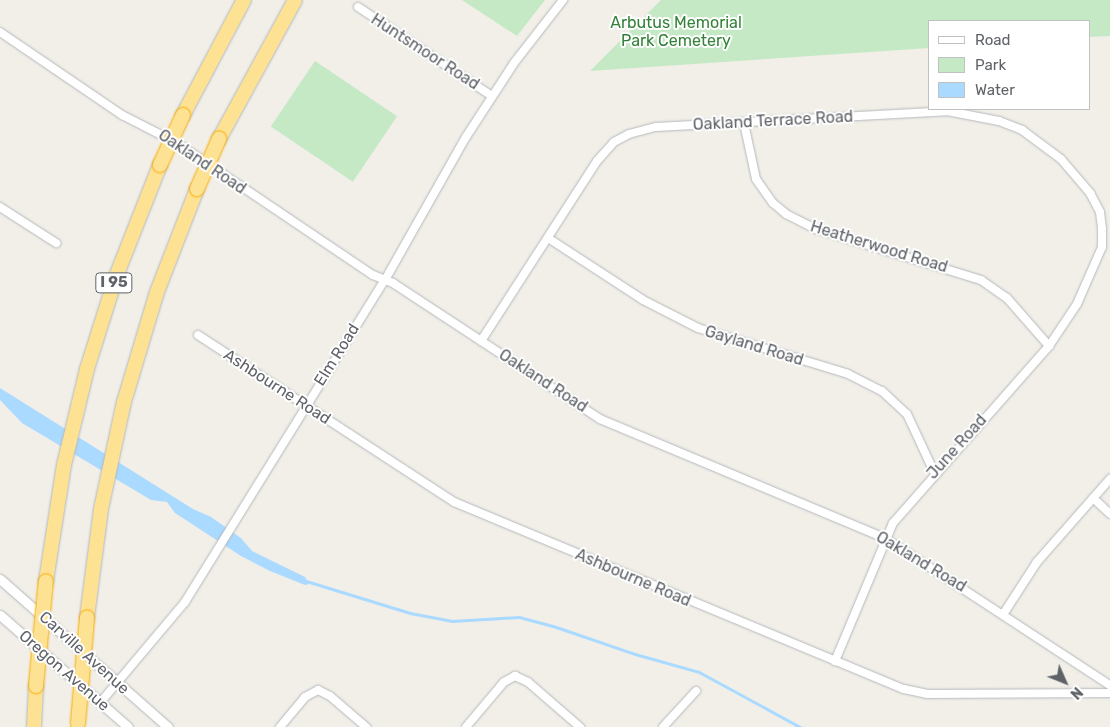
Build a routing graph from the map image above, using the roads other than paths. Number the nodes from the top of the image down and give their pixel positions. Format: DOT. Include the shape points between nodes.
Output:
graph roads {
  1 [pos="244,0"];
  2 [pos="295,0"];
  3 [pos="563,0"];
  4 [pos="358,7"];
  5 [pos="0,32"];
  6 [pos="492,96"];
  7 [pos="744,122"];
  8 [pos="0,207"];
  9 [pos="548,238"];
  10 [pos="56,244"];
  11 [pos="1106,249"];
  12 [pos="384,280"];
  13 [pos="198,335"];
  14 [pos="481,340"];
  15 [pos="1049,346"];
  16 [pos="305,406"];
  17 [pos="934,472"];
  18 [pos="1110,479"];
  19 [pos="1093,498"];
  20 [pos="1110,514"];
  21 [pos="885,538"];
  22 [pos="0,579"];
  23 [pos="1004,613"];
  24 [pos="0,615"];
  25 [pos="835,661"];
  26 [pos="118,683"];
  27 [pos="1110,685"];
  28 [pos="696,691"];
  29 [pos="1110,693"];
  30 [pos="100,703"];
  31 [pos="77,725"];
  32 [pos="34,727"];
  33 [pos="128,727"];
  34 [pos="168,727"];
  35 [pos="280,727"];
  36 [pos="366,727"];
  37 [pos="466,727"];
  38 [pos="580,727"];
  39 [pos="663,727"];
  1 -- 32 [label="highway, I 95, bridge" via="160,165 116,274 78,404 59,494 46,581"];
  2 -- 31 [label="highway, I 95, bridge" via="219,139 147,322 117,428 101,509 86,617"];
  3 -- 6 [label="street, Elm Road" via="535,33"];
  4 -- 6 [label="street, Huntsmoor Road"];
  5 -- 12 [label="street, Oakland Road" via="122,115 178,143"];
  6 -- 12 [label="street, Elm Road"];
  7 -- 9 [label="street, Oakland Terrace Road" via="656,127 621,138 596,161"];
  7 -- 11 [label="street, Oakland Terrace Road" via="947,111 999,121 1044,144 1077,176 1100,212"];
  7 -- 15 [label="street, Heatherwood Road" via="756,179 773,203 786,214 816,229 981,280 1007,298"];
  8 -- 10 [label="street"];
  9 -- 14 [label="street, Oakland Terrace Road"];
  9 -- 17 [label="street, Gayland Road" via="643,300 698,328 848,374 882,391 907,414"];
  11 -- 15 [label="street, June Road" via="1070,318"];
  12 -- 14 [label="street, Oakland Road"];
  12 -- 16 [label="street, Elm Road"];
  13 -- 16 [label="street, Ashbourne Road"];
  14 -- 21 [label="street, Oakland Road" via="600,418"];
  15 -- 17 [label="street, June Road"];
  16 -- 25 [label="street, Ashbourne Road" via="464,507"];
  16 -- 26 [label="street, Elm Road" via="174,617"];
  17 -- 21 [label="street, June Road" via="902,510"];
  18 -- 19 [label="street"];
  19 -- 20 [label="street"];
  19 -- 23 [label="street" via="1037,562"];
  21 -- 23 [label="street, Oakland Road"];
  21 -- 25 [label="street, June Road"];
  22 -- 26 [label="street, Carville Avenue"];
  23 -- 27 [label="street, Oakland Road"];
  24 -- 30 [label="street, Oregon Avenue"];
  25 -- 29 [label="street, Ashbourne Road" via="915,693"];
  26 -- 30 [label="street, Elm Road"];
  26 -- 34 [label="street, Carville Avenue"];
  28 -- 39 [label="street"];
  30 -- 33 [label="street, Oregon Avenue"];
  35 -- 36 [label="street" via="305,697 318,690 330,696"];
  37 -- 38 [label="street" via="504,682 515,676 528,682"];
}
